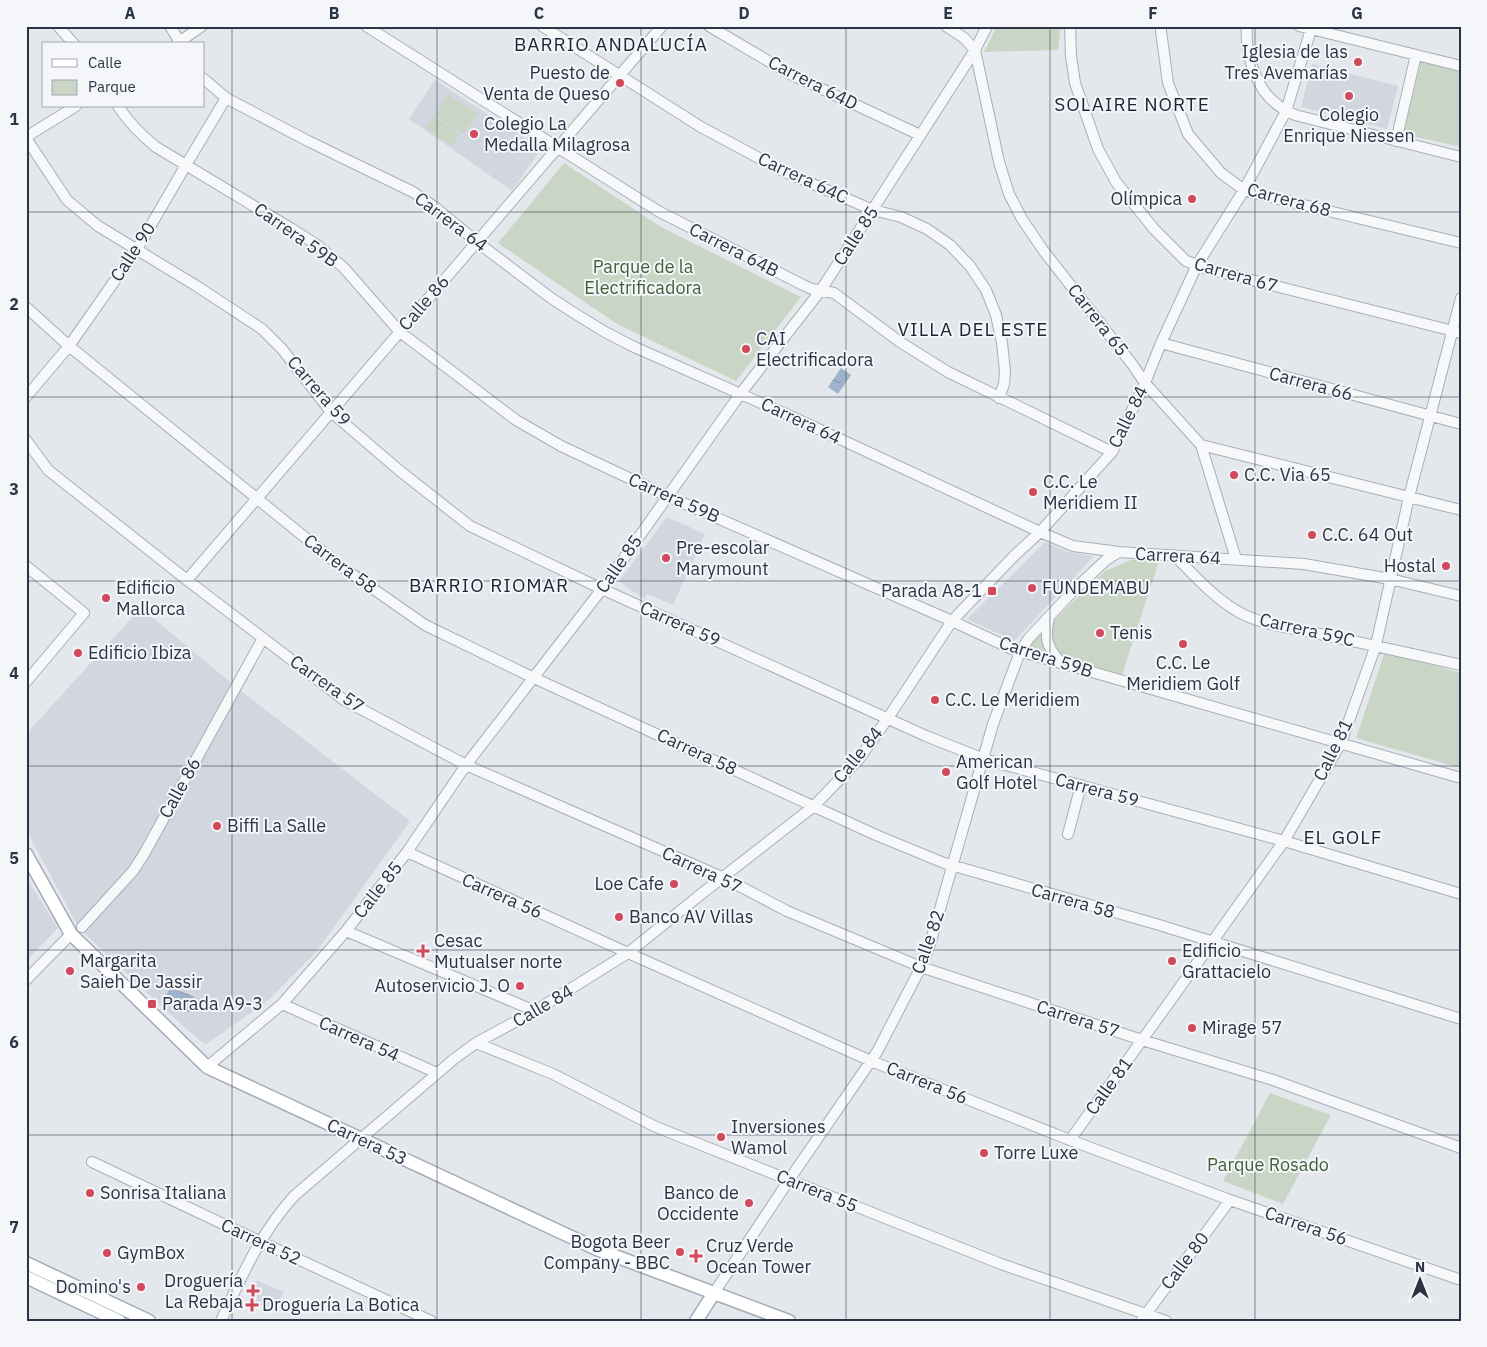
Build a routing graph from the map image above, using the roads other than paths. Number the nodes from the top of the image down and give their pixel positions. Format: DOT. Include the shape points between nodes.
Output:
graph roads {
  1 [pos="58,26"];
  2 [pos="170,26"];
  3 [pos="202,26"];
  4 [pos="366,26"];
  5 [pos="542,26"];
  6 [pos="662,26"];
  7 [pos="709,26"];
  8 [pos="946,26"];
  9 [pos="987,26"];
  10 [pos="1070,26"];
  11 [pos="1161,26"];
  12 [pos="1247,26"];
  13 [pos="1299,26"];
  14 [pos="1312,28"];
  15 [pos="72,42"];
  16 [pos="178,42"];
  17 [pos="180,42"];
  18 [pos="976,50"];
  19 [pos="1416,55"];
  20 [pos="1461,66"];
  21 [pos="620,75"];
  22 [pos="205,80"];
  23 [pos="226,98"];
  24 [pos="73,108"];
  25 [pos="119,108"];
  26 [pos="1286,111"];
  27 [pos="920,135"];
  28 [pos="26,137"];
  29 [pos="1396,141"];
  30 [pos="558,148"];
  31 [pos="1461,157"];
  32 [pos="186,164"];
  33 [pos="1244,190"];
  34 [pos="873,210"];
  35 [pos="477,242"];
  36 [pos="1461,243"];
  37 [pos="137,249"];
  38 [pos="1197,265"];
  39 [pos="821,290"];
  40 [pos="1461,298"];
  41 [pos="26,307"];
  42 [pos="400,332"];
  43 [pos="1456,332"];
  44 [pos="1161,343"];
  45 [pos="69,346"];
  46 [pos="1145,383"];
  47 [pos="741,393"];
  48 [pos="26,396"];
  49 [pos="999,398"];
  50 [pos="331,412"];
  51 [pos="1429,416"];
  52 [pos="1461,424"];
  53 [pos="26,440"];
  54 [pos="1201,446"];
  55 [pos="1112,452"];
  56 [pos="667,496"];
  57 [pos="1409,497"];
  58 [pos="257,498"];
  59 [pos="1461,510"];
  60 [pos="1040,532"];
  61 [pos="1119,552"];
  62 [pos="1174,555"];
  63 [pos="1236,559"];
  64 [pos="26,566"];
  65 [pos="1390,579"];
  66 [pos="187,580"];
  67 [pos="602,589"];
  68 [pos="1461,596"];
  69 [pos="1049,617"];
  70 [pos="952,621"];
  71 [pos="263,638"];
  72 [pos="1376,645"];
  73 [pos="1020,652"];
  74 [pos="1061,662"];
  75 [pos="1461,665"];
  76 [pos="534,678"];
  77 [pos="26,682"];
  78 [pos="888,718"];
  79 [pos="1341,742"];
  80 [pos="984,759"];
  81 [pos="466,765"];
  82 [pos="1461,778"];
  83 [pos="1081,785"];
  84 [pos="814,806"];
  85 [pos="1068,834"];
  86 [pos="1284,840"];
  87 [pos="407,852"];
  88 [pos="26,854"];
  89 [pos="952,866"];
  90 [pos="722,877"];
  91 [pos="1461,894"];
  92 [pos="76,931"];
  93 [pos="346,931"];
  94 [pos="1212,942"];
  95 [pos="628,953"];
  96 [pos="921,968"];
  97 [pos="26,980"];
  98 [pos="282,1004"];
  99 [pos="535,1011"];
  100 [pos="1461,1019"];
  101 [pos="1142,1040"];
  102 [pos="476,1044"];
  103 [pos="870,1061"];
  104 [pos="207,1067"];
  105 [pos="437,1073"];
  106 [pos="360,1139"];
  107 [pos="1070,1140"];
  108 [pos="1461,1148"];
  109 [pos="92,1162"];
  110 [pos="789,1180"];
  111 [pos="1230,1200"];
  112 [pos="259,1242"];
  113 [pos="26,1263"];
  114 [pos="26,1277"];
  115 [pos="1461,1280"];
  116 [pos="714,1293"];
  117 [pos="1143,1317"];
  118 [pos="119,1321"];
  119 [pos="149,1321"];
  120 [pos="220,1321"];
  121 [pos="431,1321"];
  122 [pos="696,1321"];
  123 [pos="789,1321"];
  124 [pos="1166,1321"];
  1 -- 15 [label="street"];
  2 -- 16 [label="street"];
  3 -- 17 [label="street"];
  4 -- 30 [label="street, Carrera 64B"];
  5 -- 21 [label="street, Carrera 64C"];
  6 -- 21 [label="street, Calle 86"];
  7 -- 27 [label="street, Carrera 64D" via="790,74"];
  8 -- 18 [label="street"];
  9 -- 18 [label="street, Calle 85"];
  10 -- 38 [label="street, Carrera 67" via="1075,83 1098,149 1116,182 1139,212 1186,261"];
  11 -- 33 [label="street, Carrera 68" via="1168,83 1188,134 1221,173"];
  12 -- 26 [label="street" via="1254,71 1264,92"];
  13 -- 14 [label="street"];
  14 -- 19 [label="street"];
  14 -- 26 [label="street, Calle 84"];
  18 -- 27 [label="street, Calle 85"];
  18 -- 46 [label="street, Carrera 65" via="1009,194 1043,250"];
  19 -- 20 [label="street"];
  19 -- 29 [label="street"];
  21 -- 30 [label="street, Calle 86"];
  21 -- 34 [label="street, Carrera 64C" via="709,132 785,172"];
  22 -- 23 [label="street, Carrera 64"];
  23 -- 32 [label="street, Calle 90"];
  23 -- 35 [label="street, Carrera 64" via="413,192"];
  24 -- 28 [label="street"];
  25 -- 32 [label="street, Carrera 59B" via="142,136"];
  26 -- 29 [label="street"];
  26 -- 33 [label="street, Calle 84"];
  27 -- 34 [label="street, Calle 85"];
  28 -- 37 [label="street, Carrera 59" via="67,200 98,226"];
  29 -- 31 [label="street"];
  30 -- 35 [label="street, Calle 86"];
  30 -- 39 [label="street, Carrera 64B" via="658,211 803,285"];
  32 -- 37 [label="street, Calle 90"];
  32 -- 42 [label="street, Carrera 59B" via="316,245 344,268"];
  33 -- 36 [label="street, Carrera 68"];
  33 -- 38 [label="street, Calle 84"];
  34 -- 39 [label="street, Calle 85"];
  34 -- 49 [label="street, Carrera 64C" via="901,217 927,229 950,245 970,266 986,290 1002,343 1005,371"];
  35 -- 42 [label="street, Calle 86"];
  35 -- 47 [label="street, Carrera 64" via="574,314 604,332"];
  37 -- 45 [label="street, Calle 90"];
  37 -- 50 [label="street, Carrera 59" via="262,329 282,349"];
  38 -- 43 [label="street, Carrera 67"];
  38 -- 44 [label="street, Calle 84"];
  39 -- 47 [label="street, Calle 85"];
  39 -- 49 [label="street, Carrera 64B" via="834,293 900,342 948,372"];
  40 -- 43 [label="street, Calle 81"];
  41 -- 45 [label="street, Carrera 58"];
  42 -- 50 [label="street, Calle 86"];
  42 -- 56 [label="street, Carrera 59B" via="516,420 561,446"];
  43 -- 51 [label="street, Calle 81"];
  44 -- 46 [label="street, Calle 84"];
  44 -- 51 [label="street, Carrera 66"];
  45 -- 48 [label="street, Calle 90"];
  45 -- 58 [label="street, Carrera 58"];
  46 -- 54 [label="street, Carrera 65"];
  46 -- 55 [label="street, Calle 84"];
  47 -- 56 [label="street, Calle 85"];
  47 -- 60 [label="street, Carrera 64"];
  49 -- 55 [label="street, Carrera 64B"];
  50 -- 58 [label="street, Calle 86"];
  50 -- 67 [label="street, Carrera 59" via="470,526"];
  51 -- 52 [label="street, Carrera 66"];
  51 -- 57 [label="street, Calle 81"];
  53 -- 66 [label="street, Carrera 57" via="48,470"];
  54 -- 57 [label="street"];
  54 -- 63 [label="street"];
  55 -- 60 [label="street, Calle 84"];
  56 -- 67 [label="street, Calle 85"];
  56 -- 70 [label="street, Carrera 59B"];
  57 -- 59 [label="street"];
  57 -- 65 [label="street, Calle 81"];
  58 -- 66 [label="street, Calle 86"];
  58 -- 76 [label="street, Carrera 58" via="338,565 425,625"];
  60 -- 61 [label="street, Carrera 64" via="1073,546"];
  60 -- 70 [label="street, Calle 84"];
  61 -- 62 [label="street, Carrera 64"];
  61 -- 69 [label="street, Calle 82" via="1106,560"];
  62 -- 63 [label="street, Carrera 64"];
  62 -- 72 [label="street, Carrera 59C" via="1206,587 1238,612 1283,626"];
  63 -- 65 [label="street, Carrera 64" via="1304,564"];
  64 -- 77 [label="street" via="84,612"];
  65 -- 68 [label="street, Carrera 64"];
  65 -- 72 [label="street, Calle 81"];
  66 -- 71 [label="street, Carrera 57"];
  67 -- 76 [label="street, Calle 85"];
  67 -- 78 [label="street, Carrera 59"];
  69 -- 73 [label="street, Calle 82"];
  69 -- 74 [label="street" via="1046,627 1048,646"];
  70 -- 73 [label="street, Carrera 59B"];
  70 -- 78 [label="street, Calle 84"];
  71 -- 81 [label="street, Carrera 57" via="344,700"];
  71 -- 92 [label="street, Calle 86" via="144,854"];
  72 -- 75 [label="street, Carrera 59C"];
  72 -- 79 [label="street, Calle 81"];
  73 -- 74 [label="street, Carrera 59B"];
  73 -- 80 [label="street, Calle 82"];
  74 -- 79 [label="street, Carrera 59B"];
  76 -- 81 [label="street, Calle 85"];
  76 -- 84 [label="street, Carrera 58"];
  78 -- 80 [label="street, Carrera 59"];
  78 -- 84 [label="street, Calle 84" via="859,759"];
  79 -- 82 [label="street, Carrera 59B"];
  79 -- 86 [label="street, Calle 81"];
  80 -- 83 [label="street, Carrera 59"];
  80 -- 89 [label="street, Calle 82"];
  81 -- 87 [label="street, Calle 85"];
  81 -- 90 [label="street, Carrera 57"];
  83 -- 85 [label="street"];
  83 -- 86 [label="street, Carrera 59"];
  84 -- 89 [label="street, Carrera 58"];
  84 -- 90 [label="street, Calle 84"];
  86 -- 91 [label="street, Carrera 59"];
  86 -- 94 [label="street, Calle 81"];
  87 -- 93 [label="street, Calle 85"];
  87 -- 95 [label="street, Carrera 56"];
  88 -- 92 [label="main road, Carrera 53"];
  89 -- 94 [label="street, Carrera 58"];
  89 -- 96 [label="street, Calle 82"];
  90 -- 95 [label="street, Calle 84"];
  90 -- 96 [label="street, Carrera 57" via="787,911"];
  92 -- 97 [label="street, Calle 86"];
  92 -- 104 [label="main road, Carrera 53"];
  93 -- 98 [label="street, Calle 85"];
  93 -- 99 [label="street"];
  94 -- 100 [label="street, Carrera 58"];
  94 -- 101 [label="street, Calle 81"];
  95 -- 99 [label="street, Calle 84"];
  95 -- 103 [label="street, Carrera 56"];
  96 -- 101 [label="street, Carrera 57"];
  96 -- 103 [label="street, Calle 82"];
  98 -- 104 [label="street, Calle 85"];
  98 -- 105 [label="street, Carrera 54"];
  99 -- 102 [label="street, Calle 84"];
  101 -- 107 [label="street, Calle 81"];
  101 -- 108 [label="street, Carrera 57" via="1273,1080"];
  102 -- 105 [label="street, Calle 84"];
  102 -- 110 [label="street, Carrera 55" via="553,1074 656,1127"];
  103 -- 107 [label="street, Carrera 56"];
  103 -- 110 [label="street, Calle 82"];
  104 -- 106 [label="main road, Carrera 53"];
  105 -- 106 [label="street, Calle 84"];
  106 -- 112 [label="street, Calle 84" via="294,1196"];
  106 -- 116 [label="main road, Carrera 53" via="599,1250"];
  107 -- 111 [label="street, Carrera 56"];
  109 -- 112 [label="street, Carrera 52"];
  110 -- 116 [label="street, Calle 82"];
  110 -- 117 [label="street, Carrera 55"];
  111 -- 115 [label="street, Carrera 56"];
  111 -- 117 [label="street, Calle 80"];
  112 -- 120 [label="street, Calle 84"];
  112 -- 121 [label="street, Carrera 52"];
  113 -- 119 [label="main road"];
  114 -- 118 [label="main road"];
  116 -- 122 [label="main road, Calle 82"];
  116 -- 123 [label="main road, Carrera 53"];
  117 -- 124 [label="street, Carrera 55"];
}
